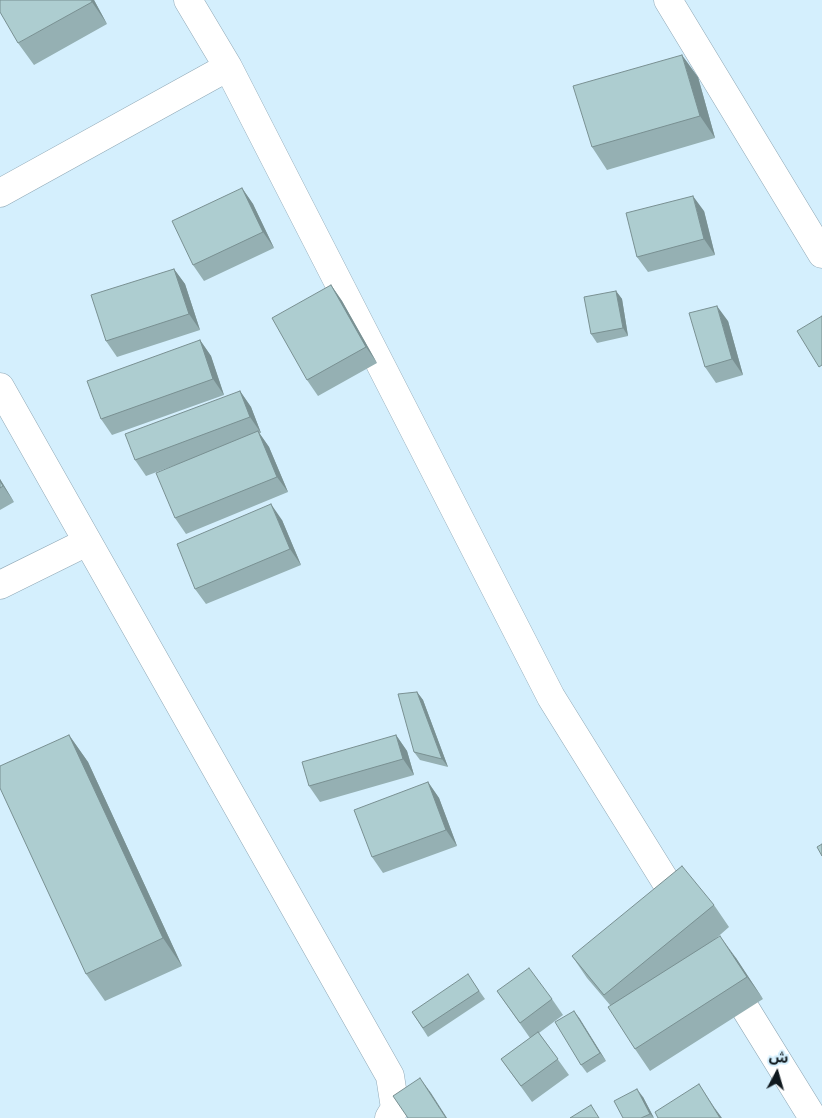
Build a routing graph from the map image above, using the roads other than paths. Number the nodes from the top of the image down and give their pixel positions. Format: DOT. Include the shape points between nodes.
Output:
graph roads {
  1 [pos="188,0"];
  2 [pos="668,0"];
  3 [pos="228,67"];
  4 [pos="0,193"];
  5 [pos="822,254"];
  6 [pos="0,387"];
  7 [pos="87,542"];
  8 [pos="0,585"];
  9 [pos="698,933"];
  10 [pos="714,958"];
  11 [pos="389,1118"];
  12 [pos="814,1118"];
  1 -- 3 [label="street"];
  2 -- 5 [label="street"];
  3 -- 4 [label="street"];
  3 -- 9 [label="street" via="551,698"];
  6 -- 7 [label="street"];
  7 -- 8 [label="street"];
  7 -- 11 [label="street" via="390,1076 395,1108"];
  10 -- 12 [label="street"];
}
